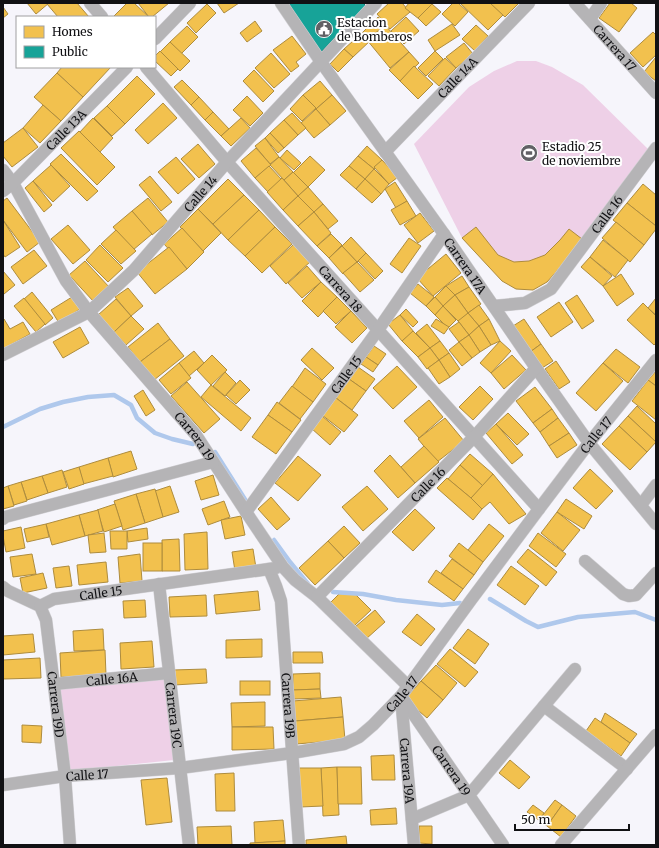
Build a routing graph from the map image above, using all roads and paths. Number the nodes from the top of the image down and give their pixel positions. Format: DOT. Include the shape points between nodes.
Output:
graph roads {
  1 [pos="90,3"];
  2 [pos="190,3"];
  3 [pos="281,3"];
  4 [pos="376,3"];
  5 [pos="529,3"];
  6 [pos="575,3"];
  7 [pos="600,3"];
  8 [pos="101,16"];
  9 [pos="590,19"];
  10 [pos="156,38"];
  11 [pos="321,62"];
  12 [pos="126,68"];
  13 [pos="147,68"];
  14 [pos="656,93"];
  15 [pos="656,148"];
  16 [pos="385,152"];
  17 [pos="227,162"];
  18 [pos="3,170"];
  19 [pos="13,183"];
  20 [pos="3,191"];
  21 [pos="444,234"];
  22 [pos="494,306"];
  23 [pos="89,312"];
  24 [pos="378,330"];
  25 [pos="3,355"];
  26 [pos="656,360"];
  27 [pos="536,368"];
  28 [pos="474,437"];
  29 [pos="589,443"];
  30 [pos="213,462"];
  31 [pos="656,485"];
  32 [pos="640,505"];
  33 [pos="539,509"];
  34 [pos="246,512"];
  35 [pos="3,519"];
  36 [pos="656,524"];
  37 [pos="584,561"];
  38 [pos="283,567"];
  39 [pos="269,569"];
  40 [pos="656,573"];
  41 [pos="159,584"];
  42 [pos="3,587"];
  43 [pos="317,597"];
  44 [pos="40,606"];
  45 [pos="575,669"];
  46 [pos="169,673"];
  47 [pos="54,684"];
  48 [pos="404,691"];
  49 [pos="544,706"];
  50 [pos="656,735"];
  51 [pos="292,754"];
  52 [pos="180,768"];
  53 [pos="627,769"];
  54 [pos="65,776"];
  55 [pos="3,785"];
  56 [pos="469,795"];
  57 [pos="412,819"];
  58 [pos="70,845"];
  59 [pos="189,845"];
  60 [pos="300,845"];
  61 [pos="414,845"];
  62 [pos="503,845"];
  63 [pos="561,845"];
  1 -- 8 [label="street"];
  2 -- 10 [label="street"];
  3 -- 11 [label="street, Carrera 17A"];
  4 -- 11 [label="street, Calle 14"];
  5 -- 16 [label="street, Calle 14A"];
  6 -- 9 [label="street, Carrera 17"];
  7 -- 9 [label="street"];
  9 -- 14 [label="street, Carrera 17"];
  11 -- 16 [label="street, Carrera 17A"];
  11 -- 17 [label="street, Calle 14"];
  12 -- 19 [label="street, Calle 13A"];
  13 -- 17 [label="street, Carrera 18"];
  15 -- 22 [label="street, Calle 16" via="551,289 525,303"];
  16 -- 21 [label="street, Carrera 17A"];
  17 -- 23 [label="street, Calle 14" via="134,270"];
  17 -- 24 [label="street, Carrera 18"];
  18 -- 19 [label="street, Carrera 19"];
  19 -- 20 [label="street, Calle 13A"];
  19 -- 23 [label="street, Carrera 19" via="66,281"];
  21 -- 22 [label="street, Carrera 17A"];
  21 -- 24 [label="street, Calle 15"];
  22 -- 27 [label="street, Carrera 17A"];
  23 -- 25 [label="street, Calle 14"];
  23 -- 30 [label="street, Carrera 19" via="196,435"];
  24 -- 28 [label="street, Carrera 18"];
  24 -- 34 [label="street, Calle 15"];
  26 -- 29 [label="street, Calle 17"];
  27 -- 28 [label="street, Calle 16"];
  27 -- 29 [label="street, Carrera 17A"];
  28 -- 33 [label="street, Carrera 18"];
  28 -- 43 [label="street, Calle 16"];
  29 -- 32 [label="street, Carrera 17A"];
  29 -- 33 [label="street, Calle 17"];
  30 -- 34 [label="street, Carrera 19"];
  30 -- 35 [label="street"];
  31 -- 32 [label="street"];
  32 -- 36 [label="street, Carrera 17A"];
  33 -- 48 [label="street, Calle 17"];
  34 -- 38 [label="street, Carrera 19"];
  37 -- 40 [label="street" via="623,594 630,596 636,595"];
  38 -- 39 [label="street, Calle 15"];
  38 -- 43 [label="street, Carrera 19"];
  39 -- 41 [label="street, Calle 15"];
  39 -- 51 [label="street, Carrera 19B" via="281,601"];
  41 -- 44 [label="street, Calle 15" via="54,599"];
  41 -- 46 [label="street, Carrera 19C"];
  42 -- 44 [label="street" via="8,592"];
  43 -- 48 [label="street, Carrera 19"];
  44 -- 47 [label="street, Carrera 19D" via="46,620"];
  45 -- 49 [label="street"];
  46 -- 47 [label="street, Calle 16A"];
  46 -- 52 [label="street, Carrera 19C"];
  47 -- 54 [label="street, Carrera 19D"];
  48 -- 51 [label="street, Calle 17" via="359,737 344,744"];
  48 -- 56 [label="street, Carrera 19"];
  48 -- 57 [label="street, Carrera 19A"];
  49 -- 53 [label="street"];
  49 -- 56 [label="street"];
  50 -- 53 [label="street"];
  51 -- 52 [label="street, Calle 17"];
  51 -- 60 [label="street, Carrera 19B"];
  52 -- 54 [label="street, Calle 17"];
  52 -- 59 [label="street, Carrera 19C"];
  53 -- 63 [label="street"];
  54 -- 55 [label="street, Calle 17"];
  54 -- 58 [label="street, Carrera 19D"];
  56 -- 57 [label="street"];
  56 -- 62 [label="street, Carrera 19"];
  57 -- 61 [label="street, Carrera 19A"];
}
